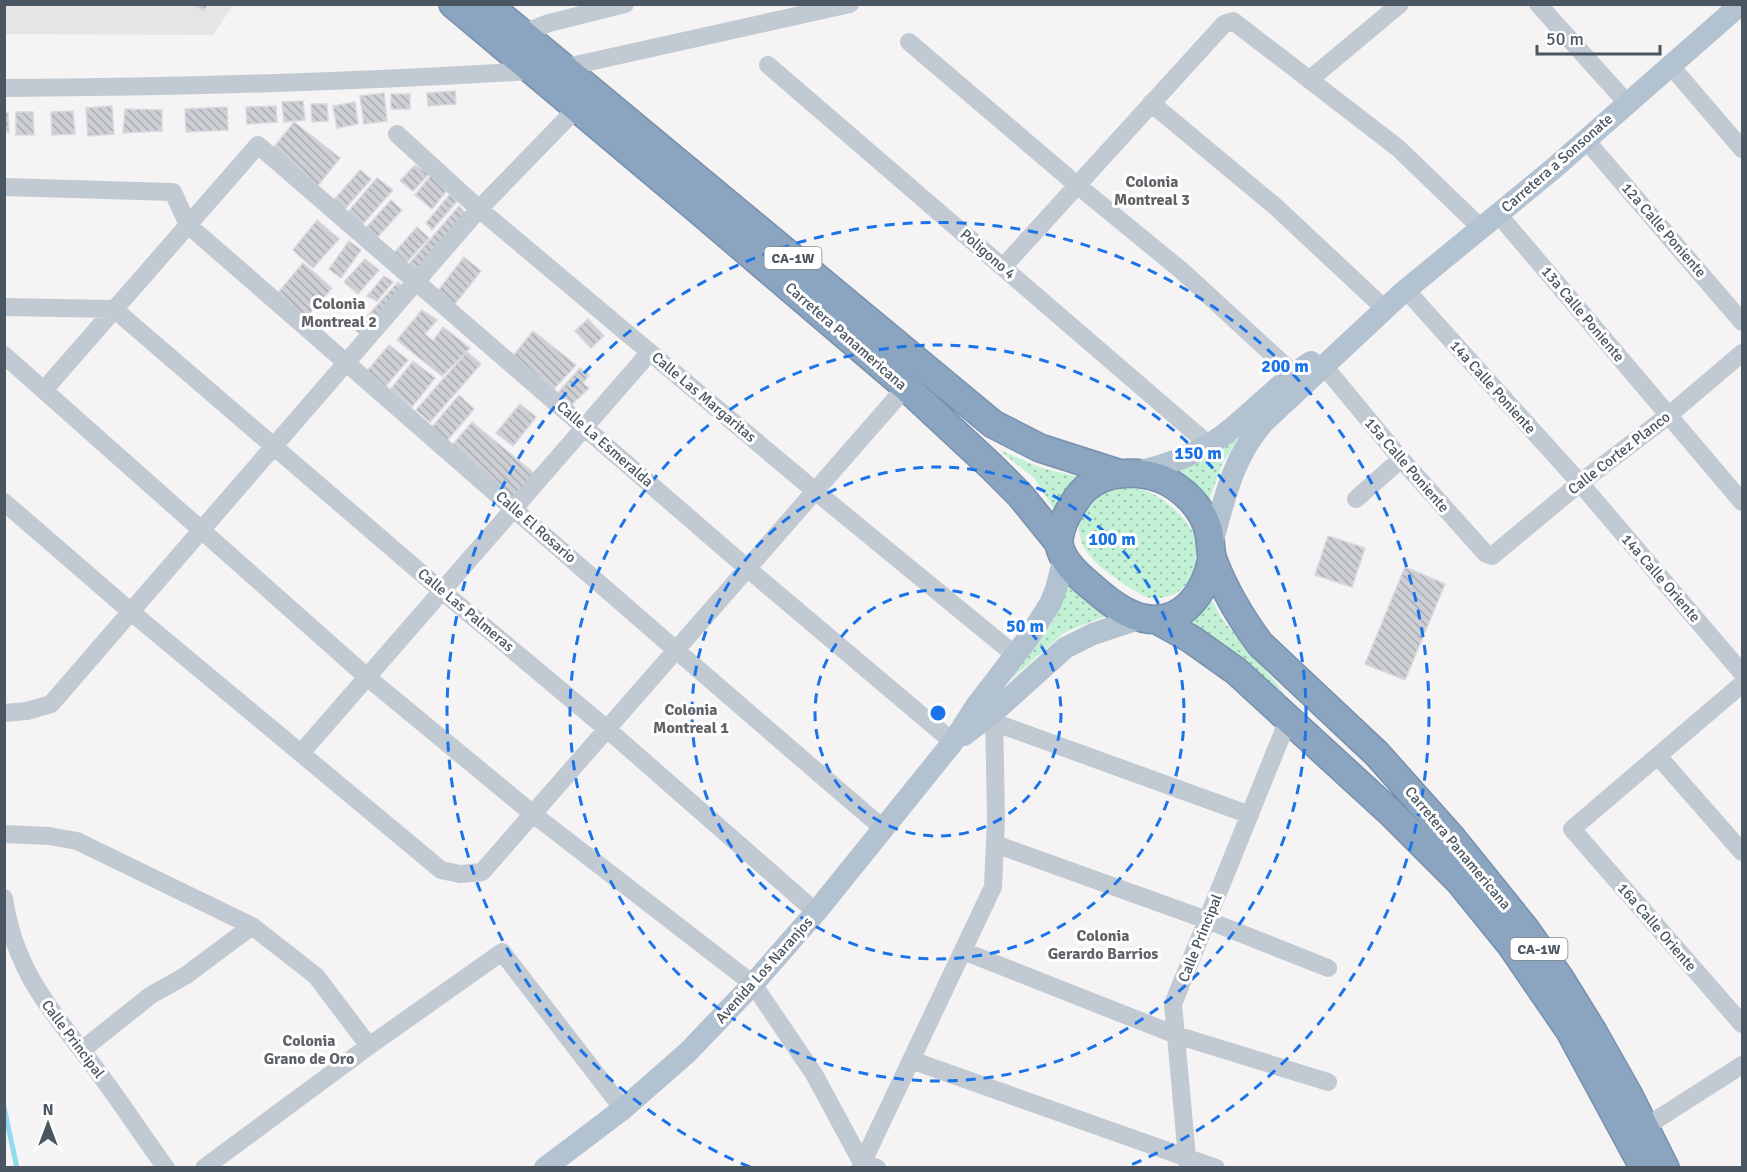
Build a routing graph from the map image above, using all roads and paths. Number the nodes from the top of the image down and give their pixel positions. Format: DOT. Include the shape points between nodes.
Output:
graph roads {
  1 [pos="453,4"];
  2 [pos="625,4"];
  3 [pos="850,4"];
  4 [pos="1400,4"];
  5 [pos="1538,4"];
  6 [pos="1741,4"];
  7 [pos="496,7"];
  8 [pos="522,34"];
  9 [pos="909,42"];
  10 [pos="768,64"];
  11 [pos="1670,65"];
  12 [pos="562,68"];
  13 [pos="531,70"];
  14 [pos="1309,80"];
  15 [pos="4,88"];
  16 [pos="1151,103"];
  17 [pos="1627,103"];
  18 [pos="577,108"];
  19 [pos="397,134"];
  20 [pos="1585,139"];
  21 [pos="1743,148"];
  22 [pos="1077,185"];
  23 [pos="4,187"];
  24 [pos="479,209"];
  25 [pos="1490,221"];
  26 [pos="188,225"];
  27 [pos="1003,267"];
  28 [pos="416,281"];
  29 [pos="1406,290"];
  30 [pos="4,307"];
  31 [pos="114,309"];
  32 [pos="1378,315"];
  33 [pos="1743,322"];
  34 [pos="650,352"];
  35 [pos="1743,352"];
  36 [pos="4,355"];
  37 [pos="346,362"];
  38 [pos="1324,366"];
  39 [pos="1293,374"];
  40 [pos="906,387"];
  41 [pos="44,390"];
  42 [pos="1669,415"];
  43 [pos="585,426"];
  44 [pos="1208,444"];
  45 [pos="273,446"];
  46 [pos="1401,459"];
  47 [pos="1127,473"];
  48 [pos="1580,483"];
  49 [pos="814,490"];
  50 [pos="1356,499"];
  51 [pos="4,502"];
  52 [pos="1743,502"];
  53 [pos="514,508"];
  54 [pos="201,529"];
  55 [pos="1061,550"];
  56 [pos="1211,553"];
  57 [pos="1496,554"];
  58 [pos="747,568"];
  59 [pos="442,591"];
  60 [pos="130,611"];
  61 [pos="1149,619"];
  62 [pos="675,651"];
  63 [pos="1015,655"];
  64 [pos="1743,673"];
  65 [pos="367,677"];
  66 [pos="1743,684"];
  67 [pos="4,712"];
  68 [pos="995,718"];
  69 [pos="1288,720"];
  70 [pos="607,729"];
  71 [pos="953,742"];
  72 [pos="301,753"];
  73 [pos="1658,756"];
  74 [pos="533,814"];
  75 [pos="1250,815"];
  76 [pos="884,829"];
  77 [pos="4,834"];
  78 [pos="995,844"];
  79 [pos="1743,852"];
  80 [pos="4,898"];
  81 [pos="816,912"];
  82 [pos="1207,920"];
  83 [pos="252,926"];
  84 [pos="963,951"];
  85 [pos="1328,968"];
  86 [pos="753,984"];
  87 [pos="1743,1024"];
  88 [pos="1176,1035"];
  89 [pos="369,1046"];
  90 [pos="82,1050"];
  91 [pos="911,1060"];
  92 [pos="1743,1065"];
  93 [pos="1328,1082"];
  94 [pos="623,1109"];
  95 [pos="1645,1127"];
  96 [pos="1188,1162"];
  97 [pos="864,1166"];
  98 [pos="166,1167"];
  99 [pos="204,1167"];
  100 [pos="545,1167"];
  101 [pos="1216,1167"];
  102 [pos="1644,1167"];
  103 [pos="1665,1167"];
  1 -- 13 [label="highway, Carretera Panamericana / CA-1W"];
  2 -- 8 [label="street" via="549,23"];
  3 -- 12 [label="street"];
  4 -- 14 [label="street"];
  5 -- 17 [label="street"];
  6 -- 11 [label="main road, Carretera a Sonsonate"];
  7 -- 8 [label="highway, Carretera Panamericana / CA-1W"];
  8 -- 12 [label="highway, Carretera Panamericana / CA-1W"];
  9 -- 22 [label="street"];
  10 -- 27 [label="street, Poligono 4"];
  11 -- 17 [label="main road, Carretera a Sonsonate"];
  11 -- 21 [label="street"];
  12 -- 47 [label="highway, Carretera Panamericana / CA-1W" via="993,424 1040,448"];
  13 -- 15 [label="street" via="194,87"];
  13 -- 18 [label="highway, Carretera Panamericana / CA-1W"];
  14 -- 16 [label="street, 13a Calle Poniente" via="1233,21 1224,24"];
  14 -- 25 [label="street, 13a Calle Poniente"];
  16 -- 22 [label="street"];
  16 -- 32 [label="street" via="1276,207"];
  17 -- 20 [label="main road, Carretera a Sonsonate"];
  18 -- 24 [label="street"];
  18 -- 40 [label="highway, Carretera Panamericana / CA-1W"];
  19 -- 24 [label="street, Calle Las Margaritas"];
  20 -- 25 [label="main road, Carretera a Sonsonate"];
  20 -- 33 [label="street, 12a Calle Poniente"];
  22 -- 27 [label="street"];
  22 -- 39 [label="street" via="1182,271"];
  23 -- 26 [label="street" via="173,192"];
  24 -- 28 [label="street"];
  24 -- 34 [label="street, Calle Las Margaritas"];
  25 -- 29 [label="main road, Carretera a Sonsonate"];
  25 -- 42 [label="street, 13a Calle Poniente"];
  26 -- 28 [label="street, Calle La Esmeralda" via="258,145"];
  26 -- 31 [label="street"];
  26 -- 37 [label="street, Calle El Rosario"];
  27 -- 44 [label="street, Poligono 4"];
  28 -- 37 [label="street"];
  28 -- 43 [label="street, Calle La Esmeralda"];
  29 -- 32 [label="main road, Carretera a Sonsonate"];
  29 -- 48 [label="street, 14a Calle Poniente"];
  30 -- 31 [label="street"];
  31 -- 41 [label="street"];
  31 -- 45 [label="street, Calle Las Palmeras"];
  32 -- 38 [label="main road, Carretera a Sonsonate"];
  32 -- 39 [label="main road, Carretera a Sonsonate"];
  34 -- 43 [label="street"];
  34 -- 49 [label="street, Calle Las Margaritas"];
  35 -- 42 [label="street, Calle Cortez Planco"];
  36 -- 41 [label="street"];
  37 -- 45 [label="street"];
  37 -- 53 [label="street, Calle El Rosario"];
  38 -- 46 [label="street, 15a Calle Poniente"];
  38 -- 56 [label="main road, Carretera a Sonsonate" via="1250,438 1240,454"];
  39 -- 44 [label="main road, Carretera a Sonsonate"];
  40 -- 49 [label="street"];
  40 -- 55 [label="highway, Carretera Panamericana / CA-1W" via="1020,495"];
  41 -- 54 [label="street"];
  42 -- 48 [label="street, Calle Cortez Planco"];
  42 -- 52 [label="street, 13a Calle Poniente"];
  43 -- 53 [label="street"];
  43 -- 58 [label="street, Calle La Esmeralda"];
  44 -- 47 [label="main road, Carretera a Sonsonate" via="1181,458"];
  45 -- 54 [label="street"];
  45 -- 59 [label="street, Calle Las Palmeras"];
  46 -- 50 [label="street"];
  46 -- 57 [label="street, 15a Calle Poniente" via="1486,554"];
  47 -- 55 [label="highway" via="1091,484 1079,495 1064,522"];
  47 -- 56 [label="highway" via="1151,475 1182,490 1203,517"];
  48 -- 57 [label="street, Calle Cortez Planco"];
  48 -- 64 [label="street, 14a Calle Oriente"];
  49 -- 58 [label="street"];
  49 -- 63 [label="street, Calle Las Margaritas"];
  51 -- 60 [label="street"];
  53 -- 59 [label="street"];
  53 -- 62 [label="street, Calle El Rosario"];
  54 -- 60 [label="street"];
  54 -- 65 [label="street"];
  55 -- 61 [label="highway" via="1085,581 1105,598 1123,610"];
  55 -- 63 [label="main road, Avenida Los Naranjos" via="1056,590 1050,604"];
  56 -- 61 [label="highway" via="1205,584 1198,597 1172,616"];
  56 -- 95 [label="highway, Carretera Panamericana / CA-1W" via="1225,589 1260,644 1377,754 1526,930 1593,1032"];
  58 -- 62 [label="street"];
  58 -- 71 [label="street, Calle La Esmeralda"];
  59 -- 65 [label="street"];
  59 -- 70 [label="street, Calle Las Palmeras"];
  60 -- 67 [label="street" via="51,704"];
  60 -- 72 [label="street"];
  61 -- 68 [label="main road, Avenida Los Naranjos" via="1093,634 1065,648"];
  61 -- 69 [label="highway, Carretera Panamericana / CA-1W" via="1191,639 1236,671"];
  62 -- 70 [label="street"];
  62 -- 76 [label="street, Calle El Rosario"];
  63 -- 71 [label="main road, Avenida Los Naranjos"];
  65 -- 72 [label="street"];
  65 -- 74 [label="street"];
  66 -- 73 [label="street"];
  68 -- 71 [label="main road, Avenida Los Naranjos"];
  68 -- 75 [label="street"];
  68 -- 78 [label="street"];
  69 -- 75 [label="street, Calle Principal"];
  69 -- 102 [label="highway, Carretera Panamericana / CA-1W" via="1460,882 1511,945 1570,1031"];
  70 -- 74 [label="street"];
  70 -- 81 [label="street, Calle Las Palmeras"];
  71 -- 76 [label="main road, Avenida Los Naranjos"];
  72 -- 74 [label="street" via="441,870 460,874 483,872"];
  73 -- 79 [label="street"];
  73 -- 87 [label="street, 16a Calle Oriente" via="1572,829"];
  74 -- 86 [label="street"];
  75 -- 82 [label="street, Calle Principal"];
  76 -- 81 [label="main road, Avenida Los Naranjos"];
  77 -- 83 [label="street" via="76,841"];
  78 -- 82 [label="street"];
  78 -- 84 [label="street" via="993,887"];
  80 -- 90 [label="street, Calle Principal" via="12,938 26,970 50,1011"];
  81 -- 86 [label="main road, Avenida Los Naranjos"];
  82 -- 85 [label="street"];
  82 -- 88 [label="street, Calle Principal" via="1173,1004"];
  83 -- 89 [label="street" via="316,976"];
  83 -- 90 [label="street" via="151,995"];
  84 -- 88 [label="street"];
  84 -- 91 [label="street"];
  86 -- 94 [label="main road, Avenida Los Naranjos" via="688,1052"];
  86 -- 97 [label="street" via="814,1074"];
  88 -- 93 [label="street"];
  88 -- 96 [label="street, Calle Principal"];
  89 -- 94 [label="street" via="502,952"];
  89 -- 99 [label="street"];
  90 -- 98 [label="street, Calle Principal"];
  91 -- 96 [label="street"];
  91 -- 97 [label="street"];
  92 -- 95 [label="street"];
  94 -- 100 [label="main road, Avenida Los Naranjos"];
  95 -- 103 [label="highway, Carretera Panamericana / CA-1W"];
  96 -- 101 [label="street"];
}
